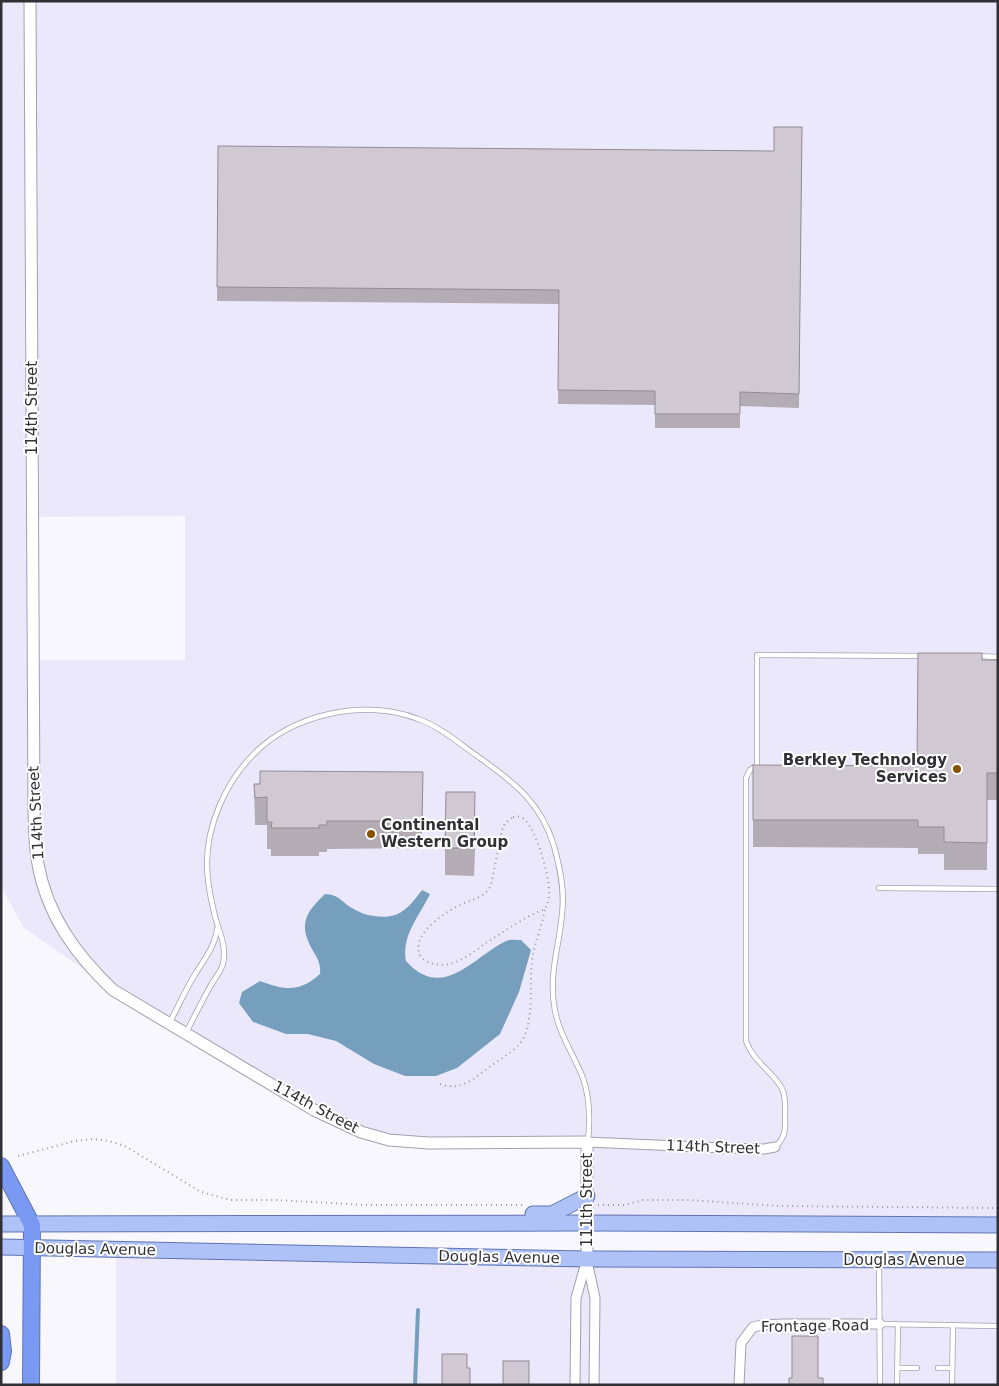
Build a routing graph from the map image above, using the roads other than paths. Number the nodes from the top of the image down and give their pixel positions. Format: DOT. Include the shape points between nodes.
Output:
graph roads {
  1 [pos="30,1"];
  2 [pos="930,656"];
  3 [pos="968,656"];
  4 [pos="998,656"];
  5 [pos="879,888"];
  6 [pos="998,889"];
  7 [pos="217,928"];
  8 [pos="169,1024"];
  9 [pos="186,1034"];
  10 [pos="588,1142"];
  11 [pos="775,1147"];
  12 [pos="1,1166"];
  13 [pos="587,1200"];
  14 [pos="587,1223"];
  15 [pos="1,1224"];
  16 [pos="498,1224"];
  17 [pos="32,1225"];
  18 [pos="998,1225"];
  19 [pos="1,1248"];
  20 [pos="31,1248"];
  21 [pos="587,1258"];
  22 [pos="879,1260"];
  23 [pos="998,1260"];
  24 [pos="880,1324"];
  25 [pos="898,1325"];
  26 [pos="953,1326"];
  27 [pos="998,1326"];
  28 [pos="1,1334"];
  29 [pos="1,1362"];
  30 [pos="898,1368"];
  31 [pos="917,1368"];
  32 [pos="938,1368"];
  33 [pos="952,1368"];
  34 [pos="31,1385"];
  35 [pos="575,1385"];
  36 [pos="594,1385"];
  37 [pos="739,1385"];
  38 [pos="880,1385"];
  39 [pos="897,1385"];
  40 [pos="952,1385"];
  1 -- 8 [label="street, 114th Street" via="34,802 38,865 50,906 80,955 113,990"];
  2 -- 11 [label="lane" via="757,655 757,765 746,778 746,1041 750,1052 778,1082 785,1098 784,1136"];
  3 -- 4 [label="lane"];
  5 -- 6 [label="lane"];
  7 -- 8 [label="lane" via="210,952"];
  7 -- 9 [label="lane" via="223,939 222,967"];
  7 -- 10 [label="lane" via="207,863 210,836 219,807 233,782 259,749 295,726 346,710 392,712 420,719 434,727 516,786 532,803 553,842 563,895 552,970 552,993 563,1038 584,1079 590,1124"];
  8 -- 9 [label="street, 114th Street"];
  9 -- 10 [label="street, 114th Street" via="314,1110 361,1132 389,1140 437,1143"];
  10 -- 11 [label="street, 114th Street"];
  10 -- 13 [label="street, 111th Street"];
  12 -- 17 [label="highway"];
  13 -- 14 [label="street, 111th Street"];
  13 -- 16 [label="main road" via="552,1214 517,1214"];
  14 -- 16 [label="main road, Douglas Avenue"];
  14 -- 18 [label="main road, Douglas Avenue"];
  14 -- 21 [label="street, 111th Street"];
  15 -- 17 [label="main road, Douglas Avenue"];
  16 -- 17 [label="main road, Douglas Avenue"];
  17 -- 20 [label="highway"];
  19 -- 20 [label="main road, Douglas Avenue"];
  20 -- 21 [label="main road, Douglas Avenue"];
  20 -- 34 [label="highway"];
  21 -- 22 [label="main road, Douglas Avenue"];
  21 -- 35 [label="street, 111th Street" via="576,1298"];
  21 -- 36 [label="street, 111th Street" via="595,1298"];
  22 -- 23 [label="main road, Douglas Avenue"];
  22 -- 24 [label="lane"];
  24 -- 25 [label="lane"];
  24 -- 37 [label="street, Frontage Road" via="782,1324 753,1328 741,1343"];
  24 -- 38 [label="lane"];
  25 -- 26 [label="lane"];
  25 -- 30 [label="lane"];
  26 -- 27 [label="lane"];
  26 -- 33 [label="lane"];
  28 -- 29 [label="highway"];
  30 -- 31 [label="lane"];
  30 -- 39 [label="lane"];
  32 -- 33 [label="lane"];
  33 -- 40 [label="lane"];
}
